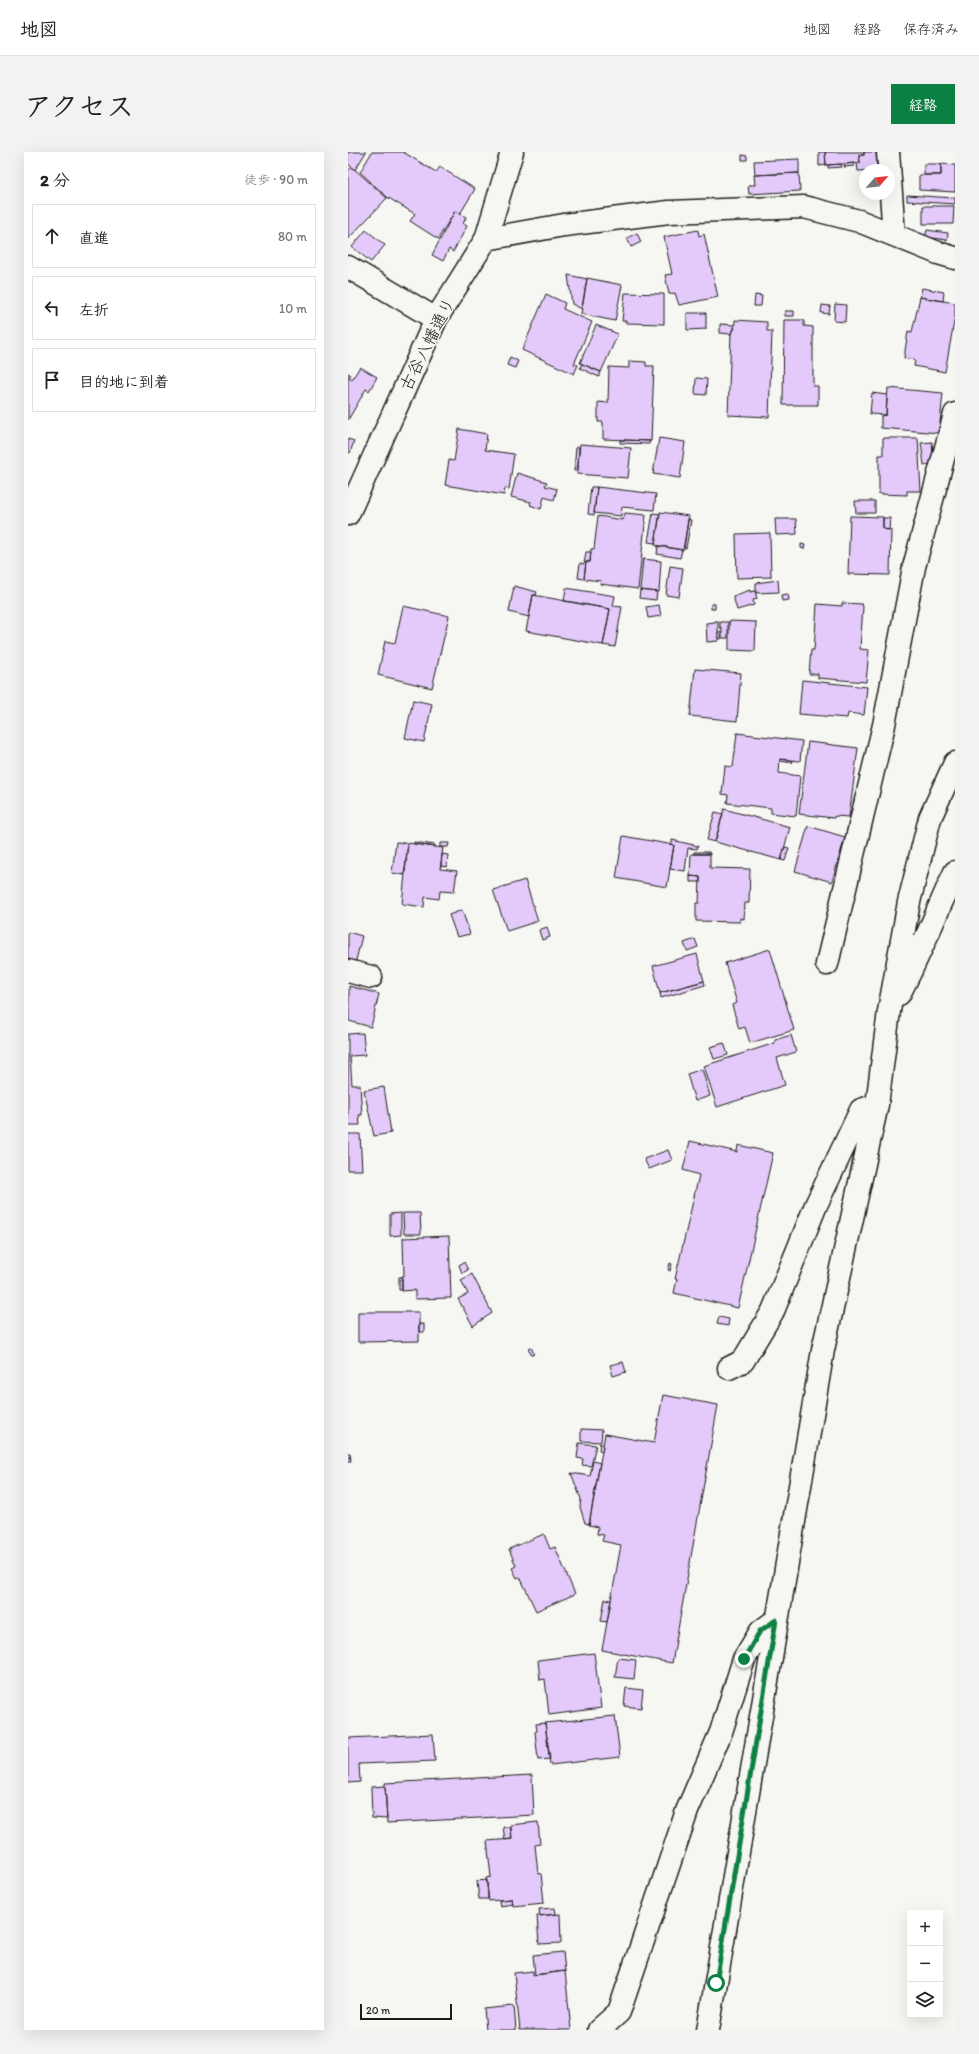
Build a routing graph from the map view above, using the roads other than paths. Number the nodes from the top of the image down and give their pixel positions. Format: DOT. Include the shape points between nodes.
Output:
graph roads {
  1 [pos="512,152"];
  2 [pos="888,152"];
  3 [pos="894,235"];
  4 [pos="486,239"];
  5 [pos="955,258"];
  6 [pos="348,267"];
  7 [pos="436,320"];
  8 [pos="955,414"];
  9 [pos="348,514"];
  10 [pos="955,763"];
  11 [pos="955,872"];
  12 [pos="827,964"];
  13 [pos="348,971"];
  14 [pos="371,977"];
  15 [pos="890,1011"];
  16 [pos="877,1105"];
  17 [pos="729,1368"];
  18 [pos="776,1620"];
  19 [pos="599,2030"];
  20 [pos="708,2030"];
  1 -- 4 [label="street, 古谷八幡通り"];
  2 -- 3 [label="street"];
  3 -- 4 [label="street" via="859,221 804,207 669,212 564,225"];
  3 -- 5 [label="street"];
  4 -- 7 [label="street, 古谷八幡通り"];
  6 -- 7 [label="street"];
  7 -- 9 [label="street, 古谷八幡通り"];
  8 -- 12 [label="street" via="914,567 884,725"];
  10 -- 15 [label="street" via="930,818 909,902"];
  11 -- 15 [label="street" via="930,924 914,966"];
  13 -- 14 [label="street"];
  15 -- 16 [label="street"];
  16 -- 17 [label="street" via="861,1110 816,1206 773,1310 743,1361"];
  16 -- 18 [label="street" via="823,1350"];
  18 -- 19 [label="street" via="760,1631 744,1659 721,1732 687,1811 619,2012"];
  18 -- 20 [label="street"];
}
